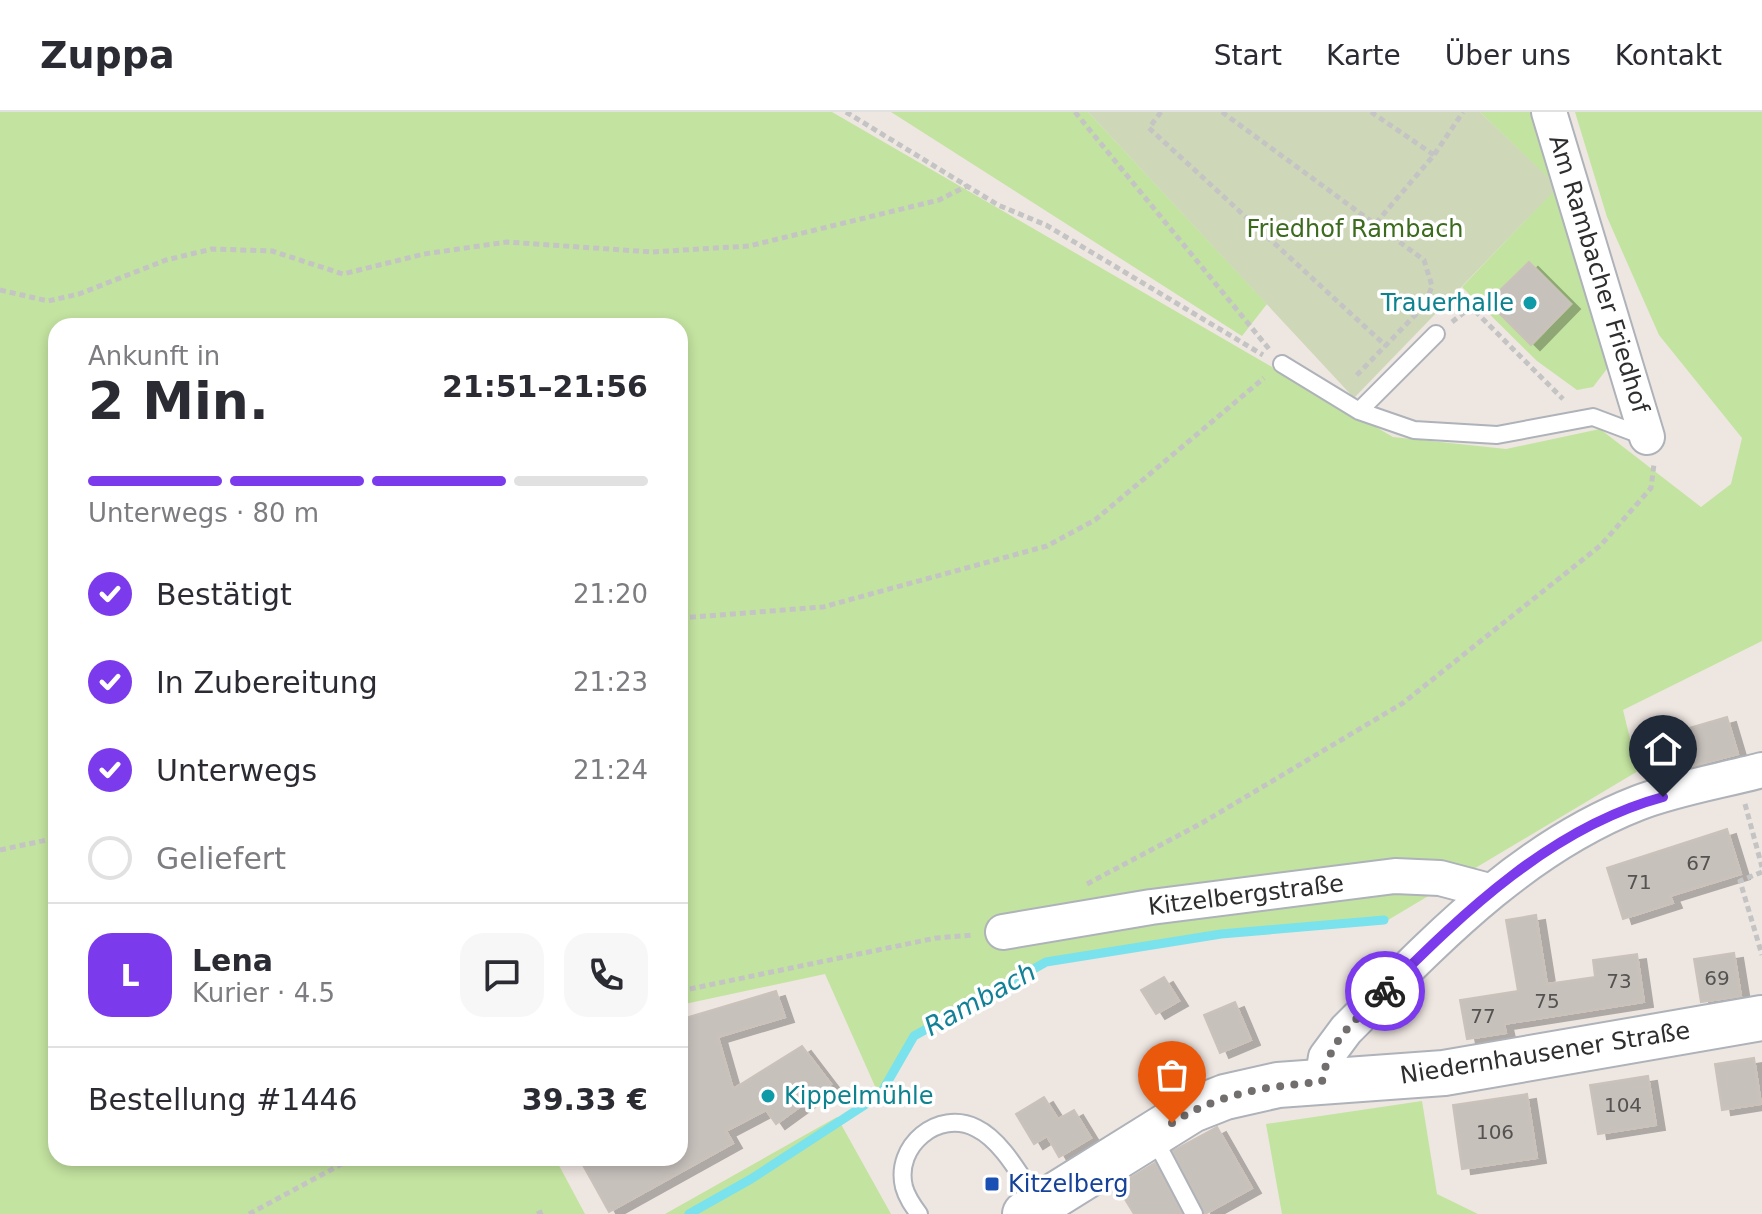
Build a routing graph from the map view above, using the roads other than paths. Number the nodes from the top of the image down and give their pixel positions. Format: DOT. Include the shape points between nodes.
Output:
graph roads {
  1 [pos="1549,112"];
  2 [pos="1436,334"];
  3 [pos="1282,364"];
  4 [pos="1359,411"];
  5 [pos="1647,437"];
  6 [pos="1750,773"];
  7 [pos="1489,891"];
  8 [pos="1003,932"];
  9 [pos="1762,1018"];
  10 [pos="1322,1082"];
  11 [pos="1153,1135"];
  12 [pos="1033,1209"];
  13 [pos="919,1214"];
  14 [pos="1194,1214"];
  1 -- 5 [label="street, Am Rambacher Friedhof"];
  2 -- 4 [label="lane"];
  3 -- 4 [label="lane"];
  4 -- 5 [label="lane" via="1414,430 1497,435 1593,417"];
  6 -- 7 [label="street" via="1638,803 1565,841"];
  7 -- 8 [label="street, Kitzelbergstraße" via="1440,878 1395,876"];
  7 -- 10 [label="street" via="1346,1030 1326,1057"];
  9 -- 10 [label="main road, Niedernhausener Straße" via="1444,1073"];
  10 -- 11 [label="main road, Niedernhausener Straße" via="1225,1097"];
  11 -- 12 [label="main road, Niedernhausener Straße"];
  11 -- 14 [label="lane"];
  12 -- 13 [label="lane" via="989,1136 953,1123 919,1137 905,1159 903,1185"];
}
